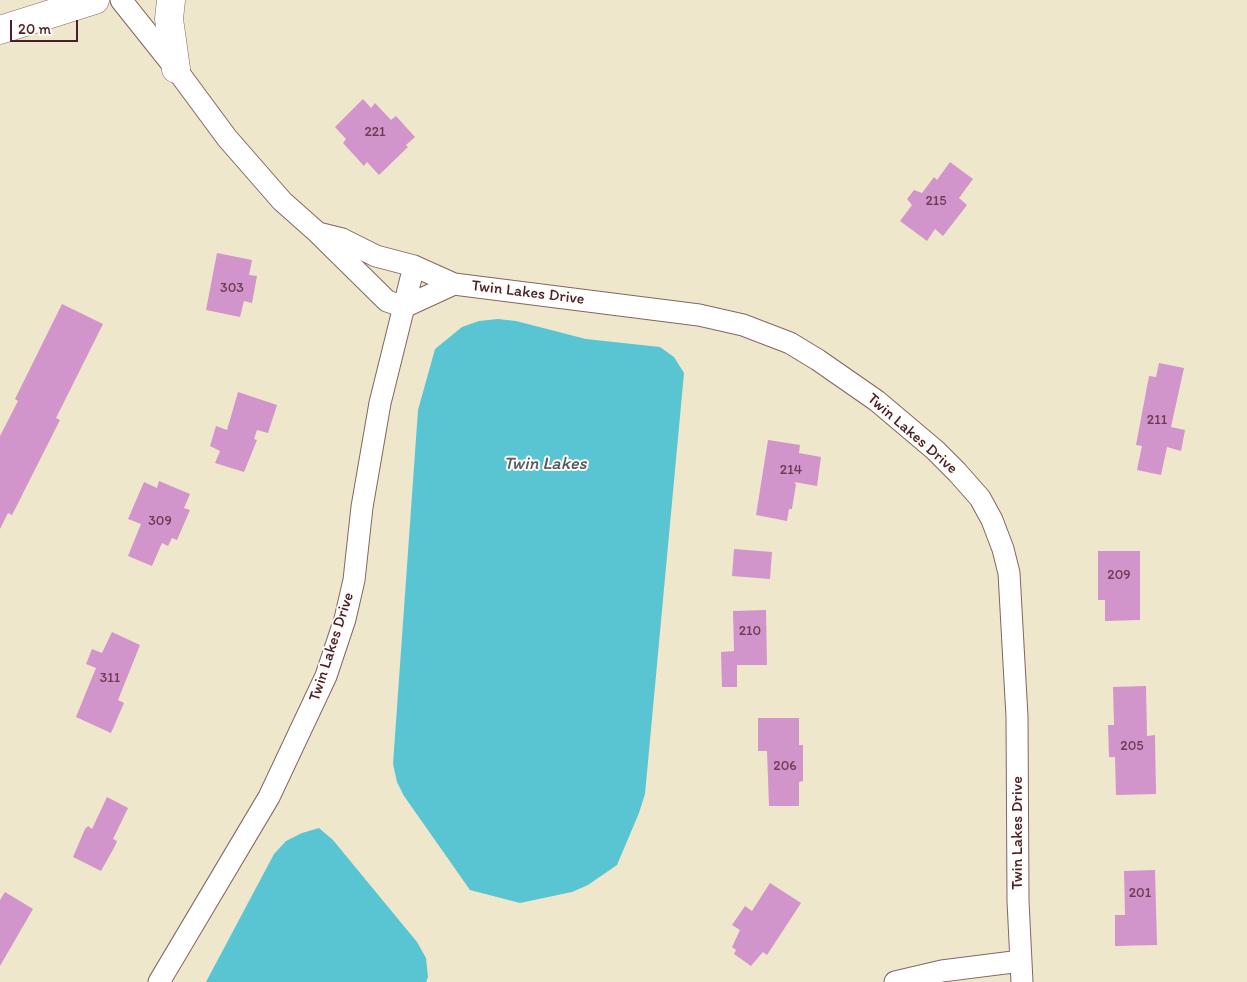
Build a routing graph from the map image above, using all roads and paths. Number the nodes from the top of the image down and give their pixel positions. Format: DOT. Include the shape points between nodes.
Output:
graph roads {
  1 [pos="95,0"];
  2 [pos="121,0"];
  3 [pos="171,0"];
  4 [pos="0,30"];
  5 [pos="176,69"];
  6 [pos="318,232"];
  7 [pos="414,266"];
  8 [pos="454,284"];
  9 [pos="404,307"];
  10 [pos="1021,961"];
  11 [pos="159,982"];
  12 [pos="895,982"];
  13 [pos="1022,982"];
  1 -- 4 [label="main road"];
  2 -- 5 [label="street, Twin Lakes Drive"];
  3 -- 5 [label="main road" via="169,19"];
  5 -- 6 [label="street, Twin Lakes Drive" via="227,138 282,201"];
  6 -- 7 [label="street, Twin Lakes Drive" via="342,239 376,256"];
  6 -- 9 [label="street, Twin Lakes Drive" via="387,301"];
  7 -- 8 [label="street, Twin Lakes Drive"];
  7 -- 9 [label="street, Twin Lakes Drive"];
  8 -- 9 [label="street, Twin Lakes Drive"];
  8 -- 10 [label="street, Twin Lakes Drive" via="699,315 743,325 790,343 877,401 935,450 980,498 992,520 1009,573 1017,717"];
  9 -- 11 [label="street, Twin Lakes Drive" via="380,402 354,580 326,676 269,797"];
  10 -- 12 [label="street" via="942,971"];
  10 -- 13 [label="street, Twin Lakes Drive"];
}
